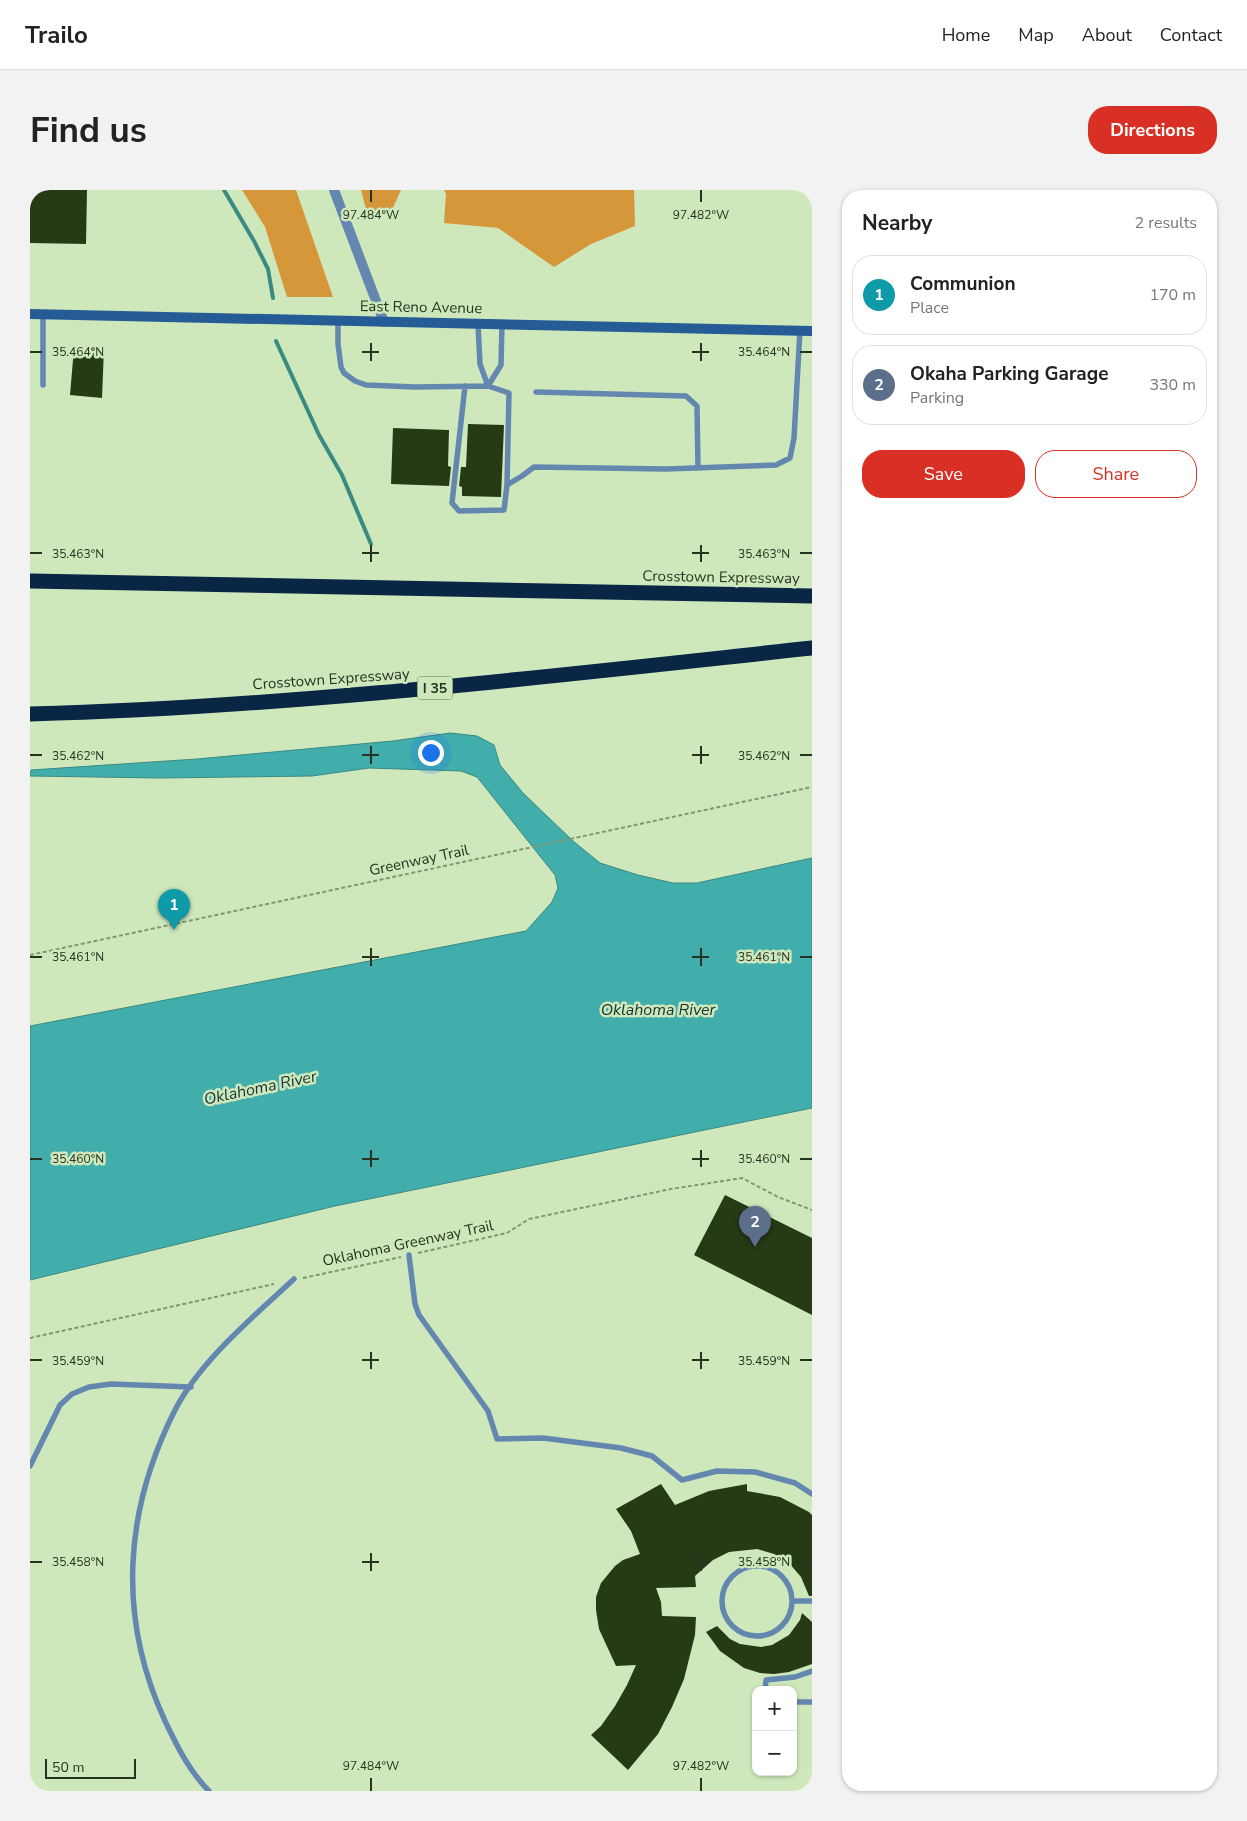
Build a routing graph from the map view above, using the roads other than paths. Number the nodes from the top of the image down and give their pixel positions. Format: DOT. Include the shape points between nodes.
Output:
graph roads {
  1 [pos="334,190"];
  2 [pos="30,314"];
  3 [pos="43,315"];
  4 [pos="338,321"];
  5 [pos="384,322"];
  6 [pos="478,324"];
  7 [pos="502,324"];
  8 [pos="800,330"];
  9 [pos="812,331"];
  10 [pos="43,385"];
  11 [pos="488,386"];
  12 [pos="463,387"];
  13 [pos="536,392"];
  14 [pos="698,468"];
  15 [pos="507,485"];
  16 [pos="30,581"];
  17 [pos="812,592"];
  18 [pos="787,596"];
  19 [pos="812,596"];
  20 [pos="812,648"];
  21 [pos="30,714"];
  22 [pos="409,1255"];
  23 [pos="294,1280"];
  24 [pos="191,1387"];
  25 [pos="30,1466"];
  26 [pos="812,1494"];
  27 [pos="792,1601"];
  28 [pos="812,1601"];
  29 [pos="812,1671"];
  30 [pos="765,1686"];
  31 [pos="797,1702"];
  32 [pos="812,1702"];
  33 [pos="208,1791"];
  1 -- 5 [label="street"];
  2 -- 3 [label="main road, East Reno Avenue"];
  3 -- 4 [label="main road, East Reno Avenue"];
  3 -- 10 [label="lane"];
  4 -- 5 [label="main road, East Reno Avenue"];
  4 -- 12 [label="lane" via="341,366 344,373 355,381 366,385 415,388"];
  5 -- 6 [label="main road, East Reno Avenue"];
  6 -- 7 [label="main road, East Reno Avenue"];
  6 -- 11 [label="lane" via="480,364"];
  7 -- 8 [label="main road, East Reno Avenue"];
  7 -- 11 [label="lane" via="501,365"];
  8 -- 9 [label="main road, East Reno Avenue"];
  8 -- 14 [label="lane" via="795,429 790,458 776,465"];
  11 -- 12 [label="lane"];
  11 -- 15 [label="lane" via="509,393"];
  12 -- 15 [label="lane" via="452,503 459,510 504,510"];
  13 -- 14 [label="lane" via="686,396 697,406"];
  14 -- 15 [label="lane" via="534,467"];
  16 -- 18 [label="highway, Crosstown Expressway"];
  17 -- 18 [label="highway"];
  18 -- 19 [label="highway, Crosstown Expressway"];
  20 -- 21 [label="highway, Crosstown Expressway / I 35" via="463,686 193,706"];
  22 -- 26 [label="lane" via="419,1315 488,1411 497,1440 543,1438 622,1448 652,1456 682,1480 717,1471 755,1472 795,1483"];
  23 -- 24 [label="lane" via="204,1366"];
  24 -- 25 [label="lane" via="111,1384 88,1387 72,1394 60,1405"];
  24 -- 33 [label="lane" via="176,1409 150,1469 136,1529 133,1602 152,1692 195,1777"];
  27 -- 27 [label="lane" via="786,1581 767,1568 755,1566 733,1575 722,1596 723,1608 734,1627 754,1636 775,1631 784,1623 790,1614"];
  27 -- 28 [label="lane"];
  29 -- 30 [label="lane" via="795,1677 766,1680"];
  31 -- 32 [label="lane"];
}
